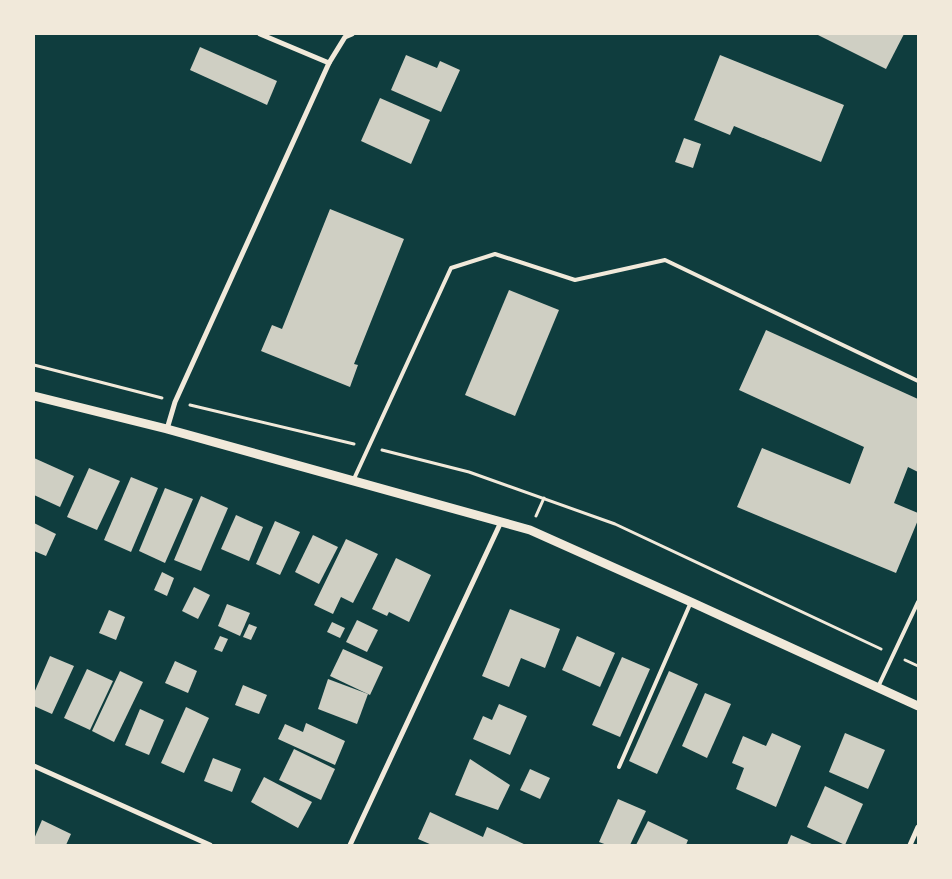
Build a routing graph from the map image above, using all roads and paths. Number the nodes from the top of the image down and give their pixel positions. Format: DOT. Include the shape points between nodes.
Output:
graph roads {
  1 [pos="260,34"];
  2 [pos="352,34"];
  3 [pos="329,64"];
  4 [pos="34,365"];
  5 [pos="918,381"];
  6 [pos="34,396"];
  7 [pos="175,402"];
  8 [pos="167,429"];
  9 [pos="369,447"];
  10 [pos="353,480"];
  11 [pos="502,522"];
  12 [pos="691,602"];
  13 [pos="918,602"];
  14 [pos="893,655"];
  15 [pos="918,666"];
  16 [pos="878,687"];
  17 [pos="918,706"];
  18 [pos="34,766"];
  19 [pos="619,766"];
  20 [pos="918,826"];
  21 [pos="210,845"];
  22 [pos="350,845"];
  23 [pos="910,845"];
  1 -- 3 [label="street"];
  2 -- 3 [label="street" via="345,37"];
  3 -- 7 [label="street"];
  4 -- 7 [label="path"];
  5 -- 9 [label="lane" via="666,260 575,280 495,254 451,268"];
  6 -- 8 [label="street"];
  7 -- 8 [label="street"];
  7 -- 9 [label="path"];
  8 -- 10 [label="street"];
  9 -- 10 [label="lane"];
  9 -- 14 [label="path" via="469,472 616,524"];
  10 -- 11 [label="street"];
  11 -- 12 [label="street" via="530,530"];
  11 -- 22 [label="street"];
  12 -- 16 [label="street"];
  12 -- 19 [label="lane"];
  13 -- 14 [label="lane"];
  14 -- 15 [label="path"];
  14 -- 16 [label="lane"];
  16 -- 17 [label="street"];
  18 -- 21 [label="street"];
  20 -- 23 [label="street"];
}
